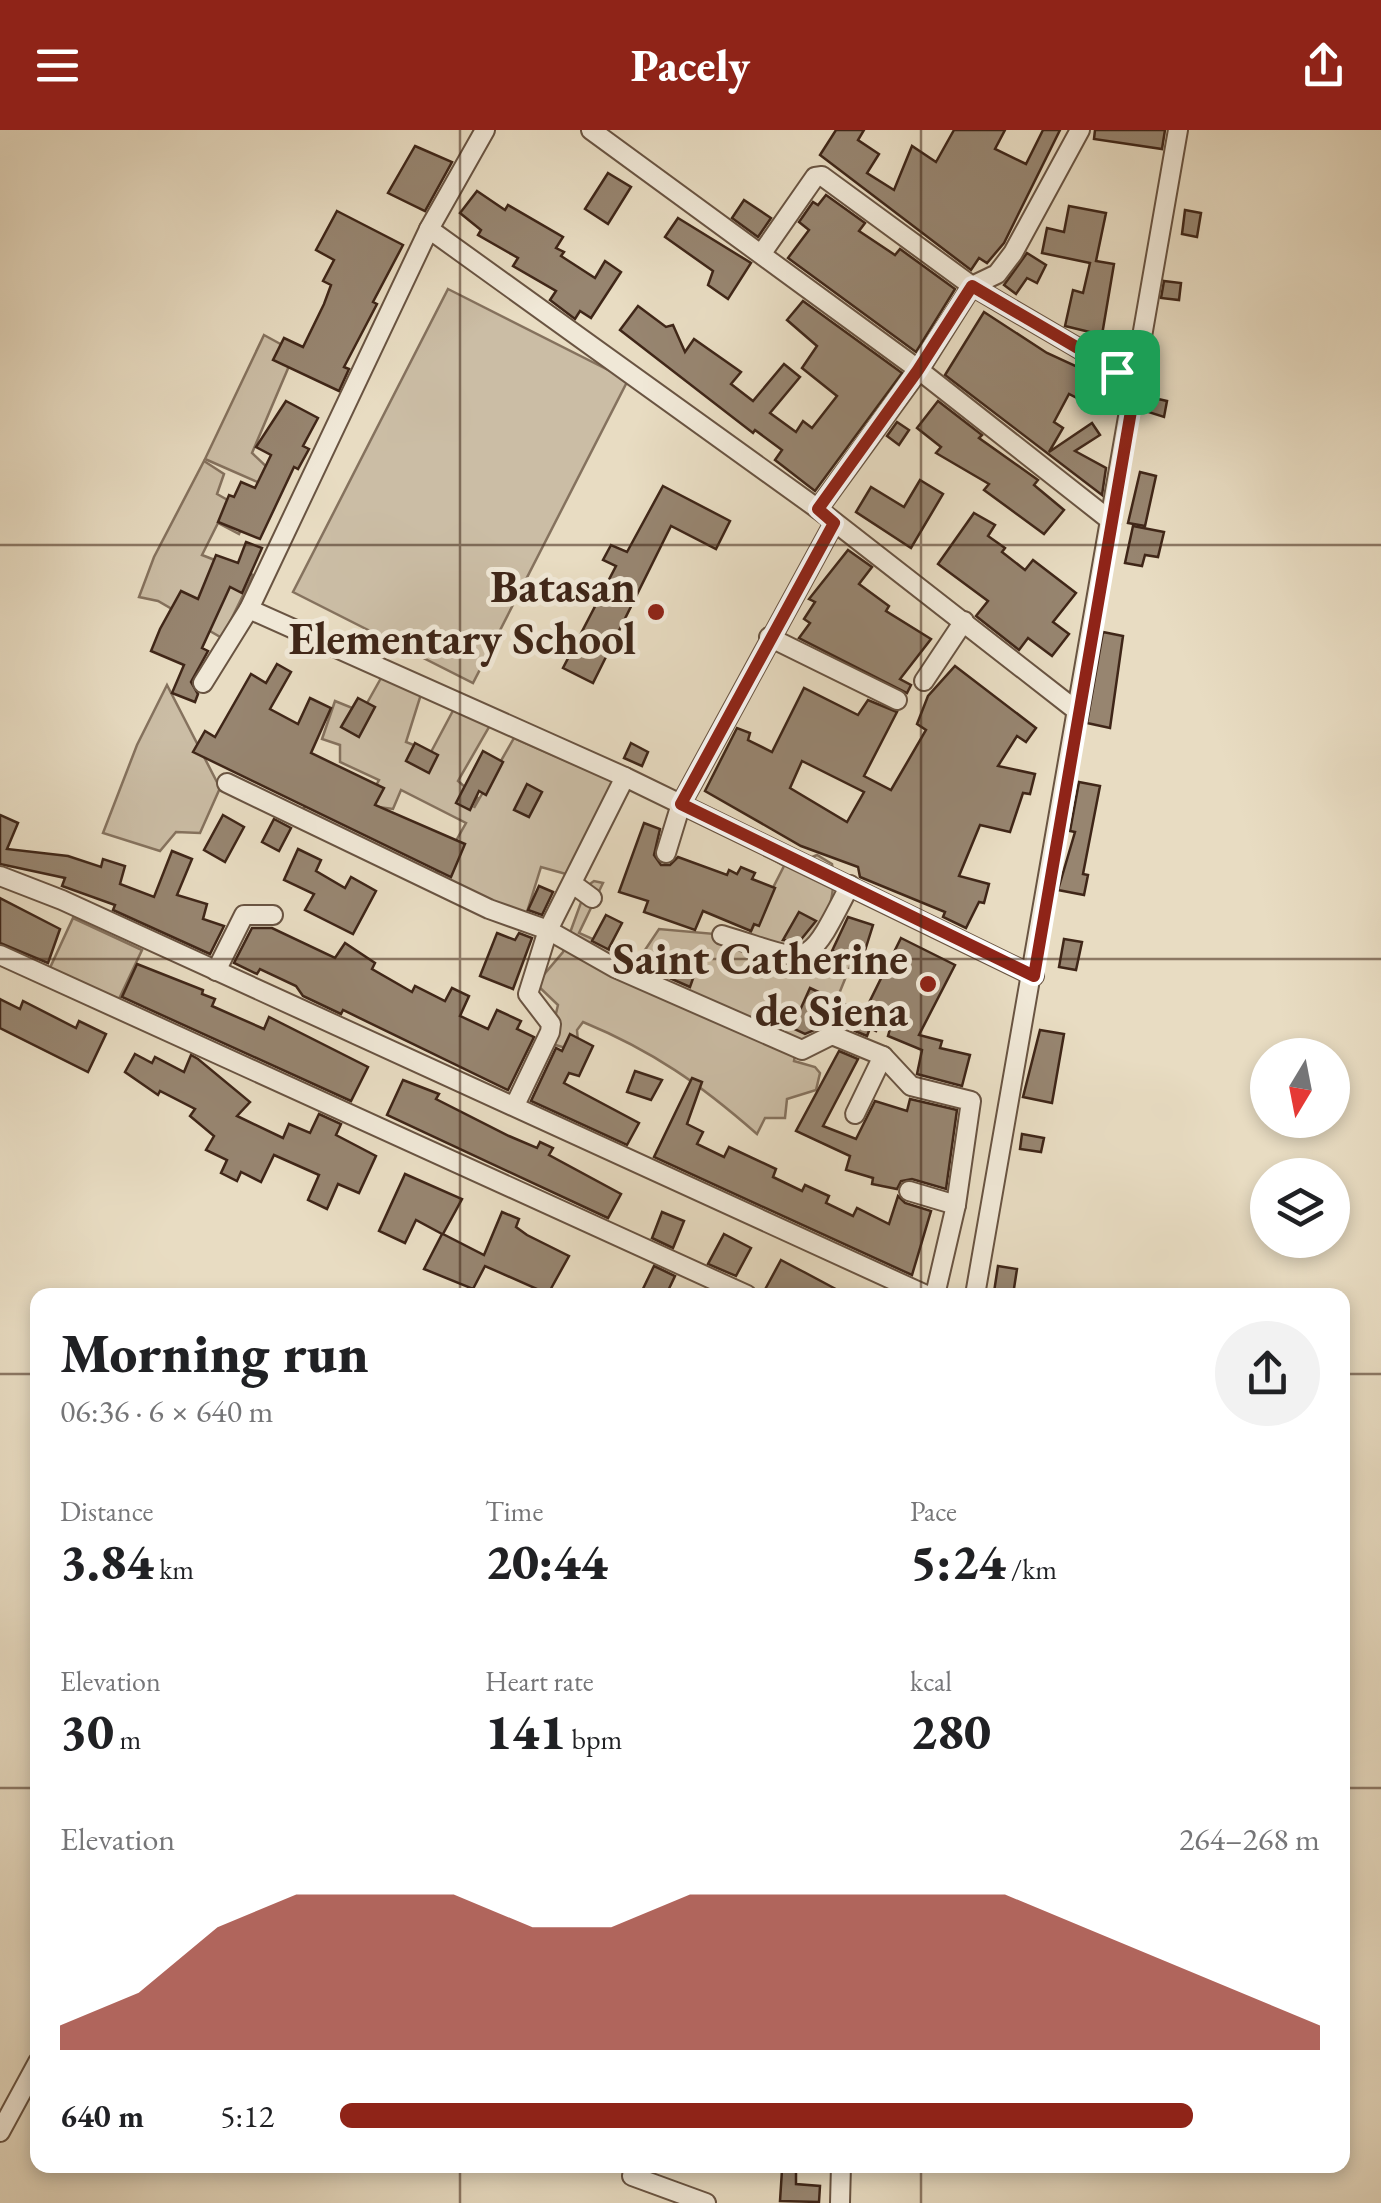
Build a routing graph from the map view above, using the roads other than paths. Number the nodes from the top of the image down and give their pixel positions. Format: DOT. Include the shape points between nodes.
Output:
graph roads {
  1 [pos="485,130"];
  2 [pos="591,130"];
  3 [pos="1080,130"];
  4 [pos="1178,130"];
  5 [pos="428,230"];
  6 [pos="762,253"];
  7 [pos="972,286"];
  8 [pos="918,370"];
  9 [pos="1136,382"];
  10 [pos="818,509"];
  11 [pos="1111,522"];
  12 [pos="834,523"];
  13 [pos="248,609"];
  14 [pos="964,621"];
  15 [pos="769,637"];
  16 [pos="924,681"];
  17 [pos="203,682"];
  18 [pos="897,700"];
  19 [pos="1078,711"];
  20 [pos="626,777"];
  21 [pos="227,783"];
  22 [pos="681,804"];
  23 [pos="666,853"];
  24 [pos="0,876"];
  25 [pos="573,884"];
  26 [pos="850,885"];
  27 [pos="592,898"];
  28 [pos="273,915"];
  29 [pos="548,930"];
  30 [pos="722,935"];
  31 [pos="2,960"];
  32 [pos="216,971"];
  33 [pos="1034,976"];
  34 [pos="883,1056"];
  35 [pos="515,1105"];
  36 [pos="855,1114"];
  37 [pos="908,1190"];
  38 [pos="956,1205"];
  39 [pos="730,1288"];
  40 [pos="911,1288"];
  41 [pos="938,1288"];
  42 [pos="976,1288"];
  43 [pos="30,2077"];
  44 [pos="0,2132"];
  45 [pos="633,2173"];
  46 [pos="841,2173"];
  47 [pos="706,2203"];
  48 [pos="840,2203"];
  1 -- 5 [label="street"];
  2 -- 6 [label="street"];
  3 -- 7 [label="street" via="1013,254 998,274"];
  4 -- 9 [label="street"];
  5 -- 10 [label="street"];
  5 -- 13 [label="street"];
  6 -- 7 [label="street" via="822,176"];
  6 -- 8 [label="street"];
  7 -- 8 [label="street"];
  7 -- 9 [label="street"];
  8 -- 10 [label="street"];
  8 -- 11 [label="street"];
  9 -- 11 [label="street"];
  10 -- 12 [label="street"];
  11 -- 19 [label="street"];
  12 -- 14 [label="street"];
  12 -- 15 [label="street"];
  13 -- 17 [label="street"];
  13 -- 20 [label="street"];
  14 -- 16 [label="street"];
  14 -- 19 [label="street"];
  15 -- 18 [label="street"];
  15 -- 22 [label="street"];
  19 -- 33 [label="street"];
  20 -- 22 [label="street"];
  20 -- 25 [label="street"];
  21 -- 29 [label="street" via="474,902"];
  22 -- 23 [label="street"];
  22 -- 26 [label="street"];
  24 -- 32 [label="street"];
  25 -- 27 [label="street"];
  25 -- 29 [label="street"];
  26 -- 30 [label="street" via="805,957 793,959"];
  26 -- 33 [label="street"];
  28 -- 32 [label="street" via="244,915"];
  29 -- 34 [label="street" via="615,968 802,1050 832,1035"];
  29 -- 35 [label="street" via="528,994 550,1032"];
  31 -- 39 [label="street"];
  32 -- 35 [label="street"];
  33 -- 42 [label="street"];
  34 -- 36 [label="street"];
  34 -- 38 [label="street" via="911,1086 970,1101"];
  35 -- 40 [label="street"];
  37 -- 38 [label="street"];
  38 -- 41 [label="street"];
  43 -- 44 [label="street"];
  45 -- 47 [label="street"];
  46 -- 48 [label="street"];
}
